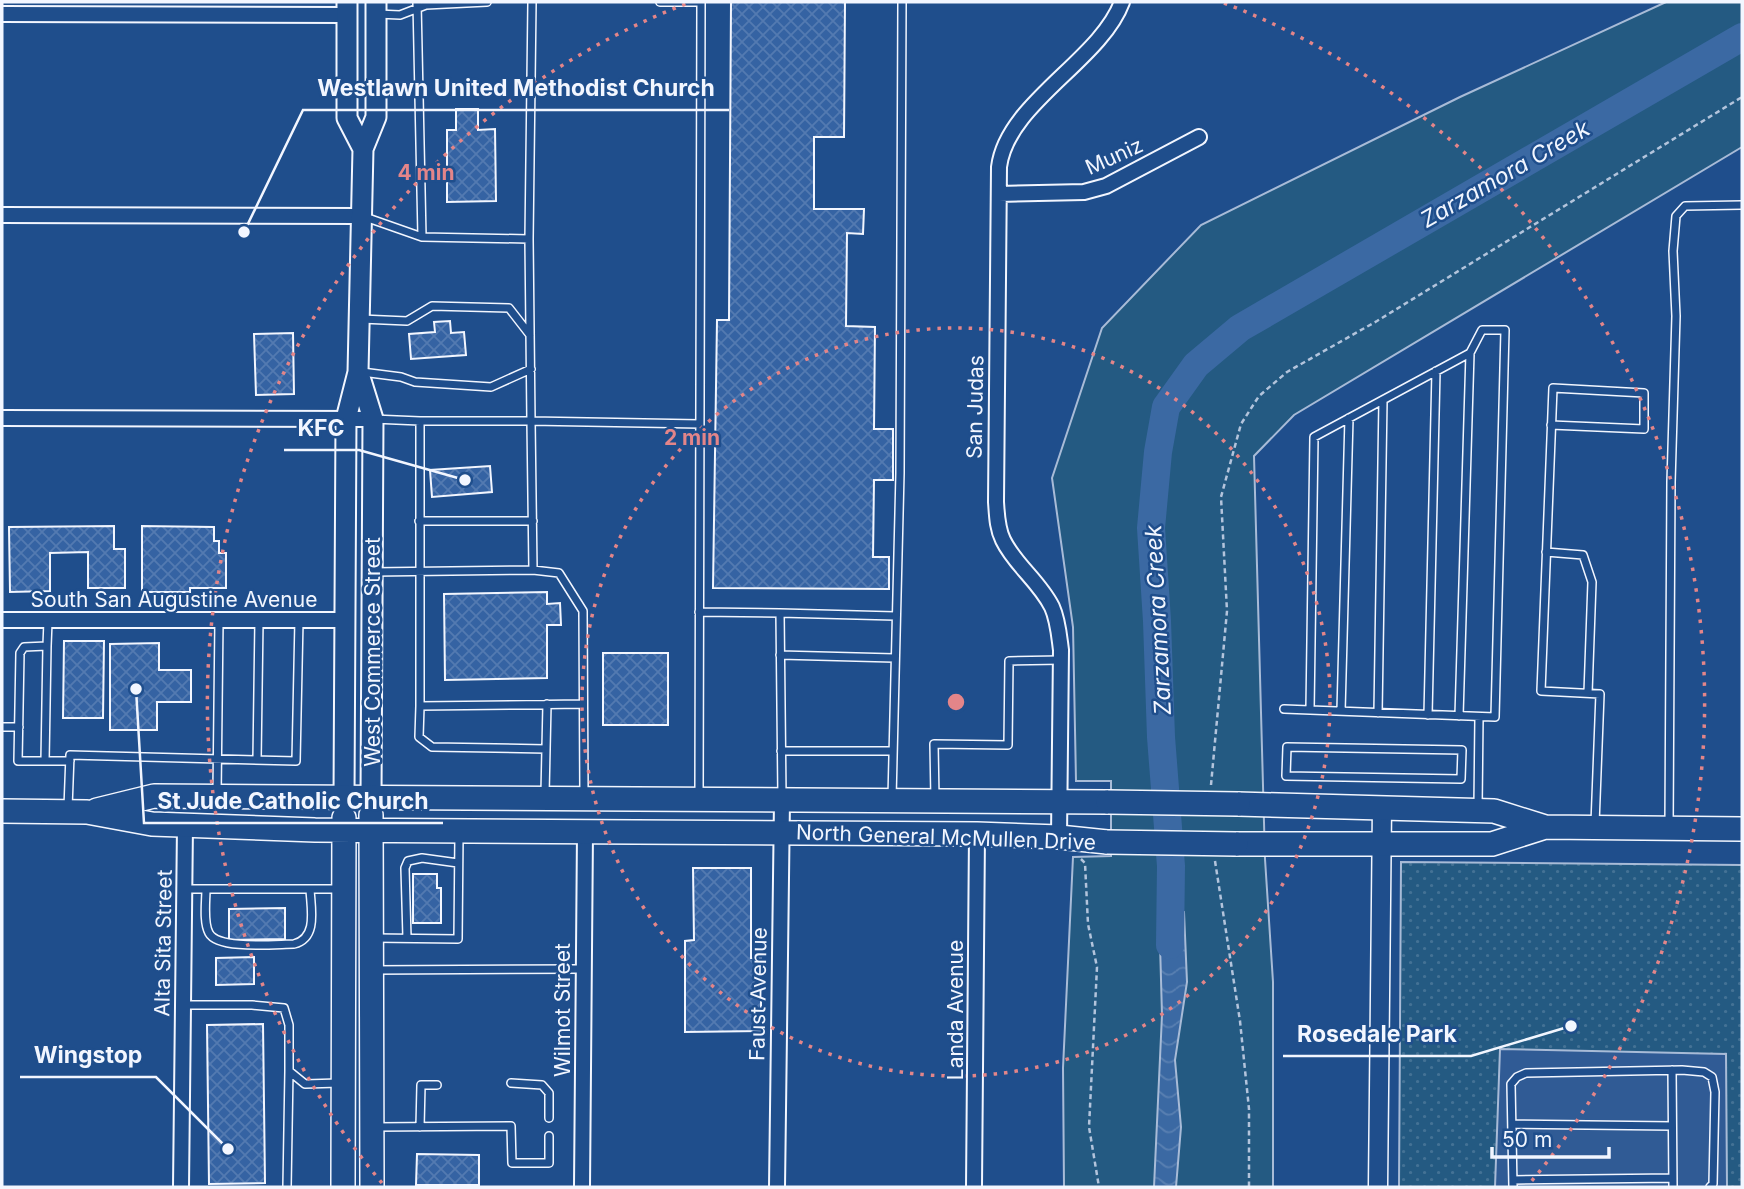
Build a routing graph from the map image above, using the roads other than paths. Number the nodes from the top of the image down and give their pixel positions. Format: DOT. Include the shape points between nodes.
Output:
graph roads {
  1 [pos="488,2"];
  2 [pos="532,2"];
  3 [pos="660,2"];
  4 [pos="902,2"];
  5 [pos="1122,2"];
  6 [pos="417,5"];
  7 [pos="347,8"];
  8 [pos="376,8"];
  9 [pos="2,14"];
  10 [pos="1199,137"];
  11 [pos="363,149"];
  12 [pos="999,194"];
  13 [pos="1742,205"];
  14 [pos="2,215"];
  15 [pos="361,216"];
  16 [pos="422,237"];
  17 [pos="529,239"];
  18 [pos="361,319"];
  19 [pos="530,335"];
  20 [pos="1470,353"];
  21 [pos="531,369"];
  22 [pos="1436,371"];
  23 [pos="358,372"];
  24 [pos="1383,400"];
  25 [pos="2,418"];
  26 [pos="1349,418"];
  27 [pos="346,419"];
  28 [pos="373,419"];
  29 [pos="419,421"];
  30 [pos="531,421"];
  31 [pos="700,424"];
  32 [pos="1551,425"];
  33 [pos="419,521"];
  34 [pos="533,522"];
  35 [pos="1546,552"];
  36 [pos="533,569"];
  37 [pos="419,571"];
  38 [pos="372,572"];
  39 [pos="699,612"];
  40 [pos="780,613"];
  41 [pos="895,616"];
  42 [pos="2,620"];
  43 [pos="219,620"];
  44 [pos="260,620"];
  45 [pos="299,620"];
  46 [pos="345,620"];
  47 [pos="48,621"];
  48 [pos="47,646"];
  49 [pos="780,655"];
  50 [pos="894,658"];
  51 [pos="1060,660"];
  52 [pos="1588,693"];
  53 [pos="547,704"];
  54 [pos="583,704"];
  55 [pos="420,706"];
  56 [pos="1284,709"];
  57 [pos="1310,710"];
  58 [pos="1340,711"];
  59 [pos="1378,713"];
  60 [pos="1428,715"];
  61 [pos="1460,716"];
  62 [pos="1479,717"];
  63 [pos="2,727"];
  64 [pos="19,727"];
  65 [pos="546,750"];
  66 [pos="781,751"];
  67 [pos="892,751"];
  68 [pos="218,759"];
  69 [pos="257,760"];
  70 [pos="45,761"];
  71 [pos="70,761"];
  72 [pos="1462,772"];
  73 [pos="1478,775"];
  74 [pos="216,796"];
  75 [pos="344,797"];
  76 [pos="371,798"];
  77 [pos="545,799"];
  78 [pos="584,799"];
  79 [pos="699,800"];
  80 [pos="782,801"];
  81 [pos="891,802"];
  82 [pos="1059,802"];
  83 [pos="935,803"];
  84 [pos="1382,806"];
  85 [pos="2,811"];
  86 [pos="77,811"];
  87 [pos="1478,811"];
  88 [pos="185,825"];
  89 [pos="1545,827"];
  90 [pos="1595,828"];
  91 [pos="1670,828"];
  92 [pos="1742,829"];
  93 [pos="344,831"];
  94 [pos="371,831"];
  95 [pos="459,831"];
  96 [pos="585,832"];
  97 [pos="781,833"];
  98 [pos="977,834"];
  99 [pos="1059,837"];
  100 [pos="1381,845"];
  101 [pos="458,863"];
  102 [pos="184,889"];
  103 [pos="206,889"];
  104 [pos="310,889"];
  105 [pos="344,889"];
  106 [pos="372,938"];
  107 [pos="407,938"];
  108 [pos="372,970"];
  109 [pos="583,970"];
  110 [pos="183,1005"];
  111 [pos="1672,1070"];
  112 [pos="289,1071"];
  113 [pos="343,1083"];
  114 [pos="511,1083"];
  115 [pos="437,1085"];
  116 [pos="549,1118"];
  117 [pos="1512,1124"];
  118 [pos="1672,1126"];
  119 [pos="372,1127"];
  120 [pos="420,1127"];
  121 [pos="549,1136"];
  122 [pos="1673,1178"];
  123 [pos="1513,1183"];
  124 [pos="181,1187"];
  125 [pos="287,1187"];
  126 [pos="343,1187"];
  127 [pos="372,1187"];
  128 [pos="582,1187"];
  129 [pos="777,1187"];
  130 [pos="974,1187"];
  131 [pos="1378,1187"];
  132 [pos="1673,1187"];
  133 [pos="1710,1187"];
  1 -- 6 [label="lane"];
  2 -- 17 [label="lane"];
  3 -- 31 [label="lane" via="701,2"];
  4 -- 41 [label="lane"];
  5 -- 12 [label="street, San Judas" via="1108,27 1008,139 1001,155"];
  6 -- 8 [label="lane" via="400,15"];
  6 -- 16 [label="lane"];
  7 -- 9 [label="street"];
  7 -- 11 [label="main road, West Commerce Street" via="347,118"];
  8 -- 11 [label="main road, West Commerce Street" via="376,117"];
  10 -- 12 [label="street, Muniz" via="1106,186 1084,192"];
  11 -- 15 [label="main road, West Commerce Street"];
  12 -- 51 [label="street, San Judas" via="997,524 1010,552 1053,609"];
  13 -- 91 [label="lane" via="1685,206 1675,216"];
  14 -- 15 [label="street"];
  15 -- 16 [label="lane"];
  15 -- 18 [label="main road, West Commerce Street"];
  16 -- 17 [label="lane"];
  17 -- 19 [label="lane"];
  18 -- 19 [label="lane" via="407,321 432,306 509,308"];
  18 -- 23 [label="main road, West Commerce Street"];
  19 -- 21 [label="lane"];
  20 -- 22 [label="lane"];
  20 -- 61 [label="lane"];
  20 -- 62 [label="lane" via="1482,330 1505,330 1495,717"];
  21 -- 23 [label="lane" via="491,387 415,382"];
  21 -- 30 [label="lane"];
  22 -- 24 [label="lane"];
  22 -- 60 [label="lane"];
  23 -- 27 [label="main road, West Commerce Street"];
  23 -- 28 [label="main road, West Commerce Street"];
  24 -- 26 [label="lane"];
  24 -- 59 [label="lane"];
  25 -- 27 [label="street"];
  26 -- 57 [label="lane" via="1314,437"];
  26 -- 58 [label="lane"];
  27 -- 28 [label="street"];
  27 -- 46 [label="main road, West Commerce Street"];
  28 -- 29 [label="lane"];
  28 -- 38 [label="main road, West Commerce Street"];
  29 -- 30 [label="lane"];
  29 -- 33 [label="lane"];
  30 -- 31 [label="lane"];
  30 -- 34 [label="lane"];
  31 -- 39 [label="lane"];
  32 -- 32 [label="lane" via="1552,388 1644,393 1644,429"];
  32 -- 35 [label="lane"];
  33 -- 34 [label="lane"];
  33 -- 37 [label="lane"];
  34 -- 36 [label="lane"];
  35 -- 52 [label="lane" via="1583,555 1592,582"];
  35 -- 52 [label="lane" via="1541,691"];
  36 -- 37 [label="lane"];
  36 -- 54 [label="lane" via="559,573 583,611"];
  37 -- 38 [label="lane"];
  37 -- 55 [label="lane"];
  38 -- 76 [label="main road, West Commerce Street"];
  39 -- 40 [label="lane"];
  39 -- 79 [label="lane"];
  40 -- 41 [label="lane"];
  40 -- 49 [label="lane"];
  41 -- 50 [label="lane"];
  42 -- 47 [label="street, South San Augustine Avenue"];
  43 -- 44 [label="street, South San Augustine Avenue"];
  43 -- 47 [label="street, South San Augustine Avenue"];
  43 -- 68 [label="lane"];
  44 -- 45 [label="street, South San Augustine Avenue"];
  44 -- 69 [label="lane"];
  45 -- 46 [label="street, South San Augustine Avenue"];
  45 -- 69 [label="lane" via="296,761"];
  46 -- 75 [label="main road, West Commerce Street"];
  47 -- 48 [label="lane"];
  48 -- 64 [label="lane" via="24,647 20,653"];
  48 -- 70 [label="lane"];
  49 -- 50 [label="lane"];
  49 -- 66 [label="lane"];
  50 -- 67 [label="lane"];
  51 -- 82 [label="street, San Judas"];
  51 -- 83 [label="lane" via="1009,661 1008,745 934,744"];
  52 -- 90 [label="lane" via="1600,694"];
  53 -- 54 [label="lane"];
  53 -- 55 [label="lane"];
  53 -- 65 [label="lane"];
  54 -- 78 [label="lane"];
  55 -- 65 [label="lane" via="419,737 432,747"];
  56 -- 57 [label="lane"];
  57 -- 58 [label="lane"];
  58 -- 59 [label="lane"];
  59 -- 60 [label="lane"];
  60 -- 61 [label="lane"];
  61 -- 62 [label="lane"];
  62 -- 73 [label="lane"];
  63 -- 64 [label="lane"];
  64 -- 70 [label="lane" via="18,761"];
  65 -- 77 [label="lane"];
  66 -- 67 [label="lane"];
  66 -- 80 [label="lane"];
  67 -- 81 [label="lane"];
  68 -- 69 [label="lane"];
  68 -- 71 [label="lane" via="70,755"];
  68 -- 74 [label="lane"];
  70 -- 71 [label="lane"];
  71 -- 86 [label="lane"];
  72 -- 72 [label="lane" via="1462,750 1287,747 1286,775 1461,779"];
  72 -- 73 [label="lane"];
  73 -- 87 [label="lane"];
  74 -- 75 [label="main road, North General McMullen Drive"];
  74 -- 86 [label="main road, North General McMullen Drive" via="154,796"];
  75 -- 76 [label="main road, North General McMullen Drive"];
  75 -- 93 [label="main road, West Commerce Street"];
  76 -- 77 [label="main road, North General McMullen Drive"];
  76 -- 94 [label="main road, West Commerce Street"];
  77 -- 78 [label="main road, North General McMullen Drive"];
  78 -- 79 [label="main road, North General McMullen Drive"];
  79 -- 80 [label="main road, North General McMullen Drive"];
  80 -- 81 [label="main road, North General McMullen Drive"];
  80 -- 97 [label="street, Faust Avenue"];
  81 -- 83 [label="main road, North General McMullen Drive"];
  82 -- 83 [label="main road, North General McMullen Drive"];
  82 -- 84 [label="main road, North General McMullen Drive, bridge"];
  82 -- 99 [label="street, San Judas"];
  84 -- 87 [label="main road, North General McMullen Drive"];
  84 -- 100 [label="street"];
  85 -- 86 [label="main road"];
  86 -- 88 [label="main road, North General McMullen Drive"];
  87 -- 89 [label="main road, North General McMullen Drive" via="1494,811"];
  88 -- 93 [label="main road, North General McMullen Drive"];
  88 -- 102 [label="street, Alta Sita Street"];
  89 -- 90 [label="main road, North General McMullen Drive"];
  89 -- 100 [label="main road, North General McMullen Drive" via="1492,844"];
  90 -- 91 [label="main road, North General McMullen Drive"];
  91 -- 92 [label="main road, North General McMullen Drive"];
  93 -- 94 [label="main road, North General McMullen Drive"];
  93 -- 105 [label="main road, West Commerce Street"];
  94 -- 95 [label="main road, North General McMullen Drive"];
  94 -- 106 [label="main road, West Commerce Street"];
  95 -- 96 [label="main road, North General McMullen Drive"];
  95 -- 101 [label="lane"];
  96 -- 97 [label="main road, North General McMullen Drive"];
  96 -- 109 [label="street, Wilmot Street"];
  97 -- 98 [label="main road, North General McMullen Drive"];
  97 -- 129 [label="street, Faust Avenue"];
  98 -- 99 [label="main road, North General McMullen Drive"];
  98 -- 130 [label="street, Landa Avenue"];
  99 -- 100 [label="main road, North General McMullen Drive, bridge" via="1107,842"];
  100 -- 131 [label="street"];
  101 -- 107 [label="lane" via="458,939"];
  101 -- 107 [label="lane" via="422,858 408,861"];
  102 -- 103 [label="lane"];
  102 -- 110 [label="street, Alta Sita Street"];
  103 -- 104 [label="lane"];
  103 -- 104 [label="lane" via="210,935 230,944 304,942 311,933"];
  104 -- 105 [label="lane"];
  105 -- 113 [label="main road, West Commerce Street"];
  106 -- 107 [label="lane"];
  106 -- 108 [label="main road, West Commerce Street"];
  108 -- 109 [label="lane"];
  108 -- 119 [label="main road, West Commerce Street"];
  109 -- 128 [label="street, Wilmot Street"];
  110 -- 112 [label="lane" via="284,1007 289,1025"];
  110 -- 124 [label="street, Alta Sita Street"];
  111 -- 117 [label="lane" via="1526,1073 1511,1084"];
  111 -- 118 [label="lane"];
  111 -- 133 [label="lane" via="1704,1072 1712,1077"];
  112 -- 113 [label="lane" via="304,1084"];
  112 -- 125 [label="lane"];
  113 -- 126 [label="main road, West Commerce Street"];
  114 -- 116 [label="lane" via="541,1086 549,1093"];
  115 -- 120 [label="lane" via="421,1085"];
  117 -- 118 [label="lane"];
  117 -- 123 [label="lane"];
  118 -- 122 [label="lane"];
  119 -- 120 [label="lane"];
  119 -- 127 [label="main road, West Commerce Street"];
  120 -- 121 [label="lane" via="511,1126 512,1163 549,1163"];
  122 -- 123 [label="lane"];
  122 -- 132 [label="lane"];
}
